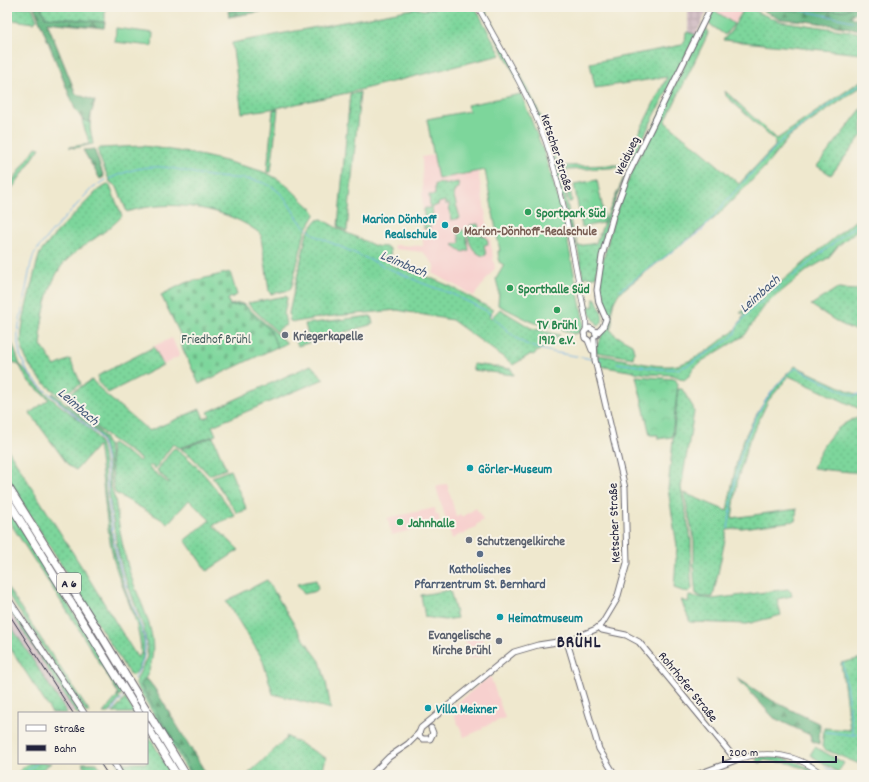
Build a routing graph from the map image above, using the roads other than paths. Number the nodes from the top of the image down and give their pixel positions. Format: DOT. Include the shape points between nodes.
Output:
graph roads {
  1 [pos="478,7"];
  2 [pos="712,7"];
  3 [pos="591,333"];
  4 [pos="7,485"];
  5 [pos="7,499"];
  6 [pos="7,597"];
  7 [pos="599,627"];
  8 [pos="566,641"];
  9 [pos="83,712"];
  10 [pos="138,712"];
  11 [pos="148,712"];
  12 [pos="148,712"];
  13 [pos="434,718"];
  14 [pos="425,726"];
  15 [pos="148,728"];
  16 [pos="431,728"];
  17 [pos="420,736"];
  18 [pos="736,760"];
  19 [pos="115,764"];
  20 [pos="122,775"];
  21 [pos="177,775"];
  22 [pos="186,775"];
  23 [pos="371,775"];
  24 [pos="615,775"];
  25 [pos="696,775"];
  26 [pos="823,775"];
  1 -- 3 [label="street, Ketscher Straße" via="542,130 564,210 586,320"];
  2 -- 3 [label="main road, Weidweg" via="631,170 613,216 602,256 597,290 599,304 606,317 605,323 603,327"];
  3 -- 7 [label="main road, Ketscher Straße" via="625,488 625,574 617,599"];
  4 -- 12 [label="highway, A 6"];
  5 -- 10 [label="highway, A 6"];
  6 -- 9 [label="main road"];
  7 -- 8 [label="main road"];
  7 -- 18 [label="main road, Rohrhofer Straße" via="602,630 632,637 639,642"];
  8 -- 13 [label="main road" via="514,652"];
  8 -- 24 [label="main road" via="599,749"];
  11 -- 22 [label="highway, A 6"];
  13 -- 14 [label="main road"];
  13 -- 16 [label="main road"];
  14 -- 16 [label="main road"];
  14 -- 17 [label="main road" via="420,729"];
  15 -- 21 [label="highway"];
  16 -- 17 [label="main road" via="431,737 428,739"];
  17 -- 23 [label="main road" via="389,757"];
  18 -- 25 [label="main road"];
  18 -- 26 [label="street" via="760,754 785,756 809,765"];
  19 -- 20 [label="main road"];
}
